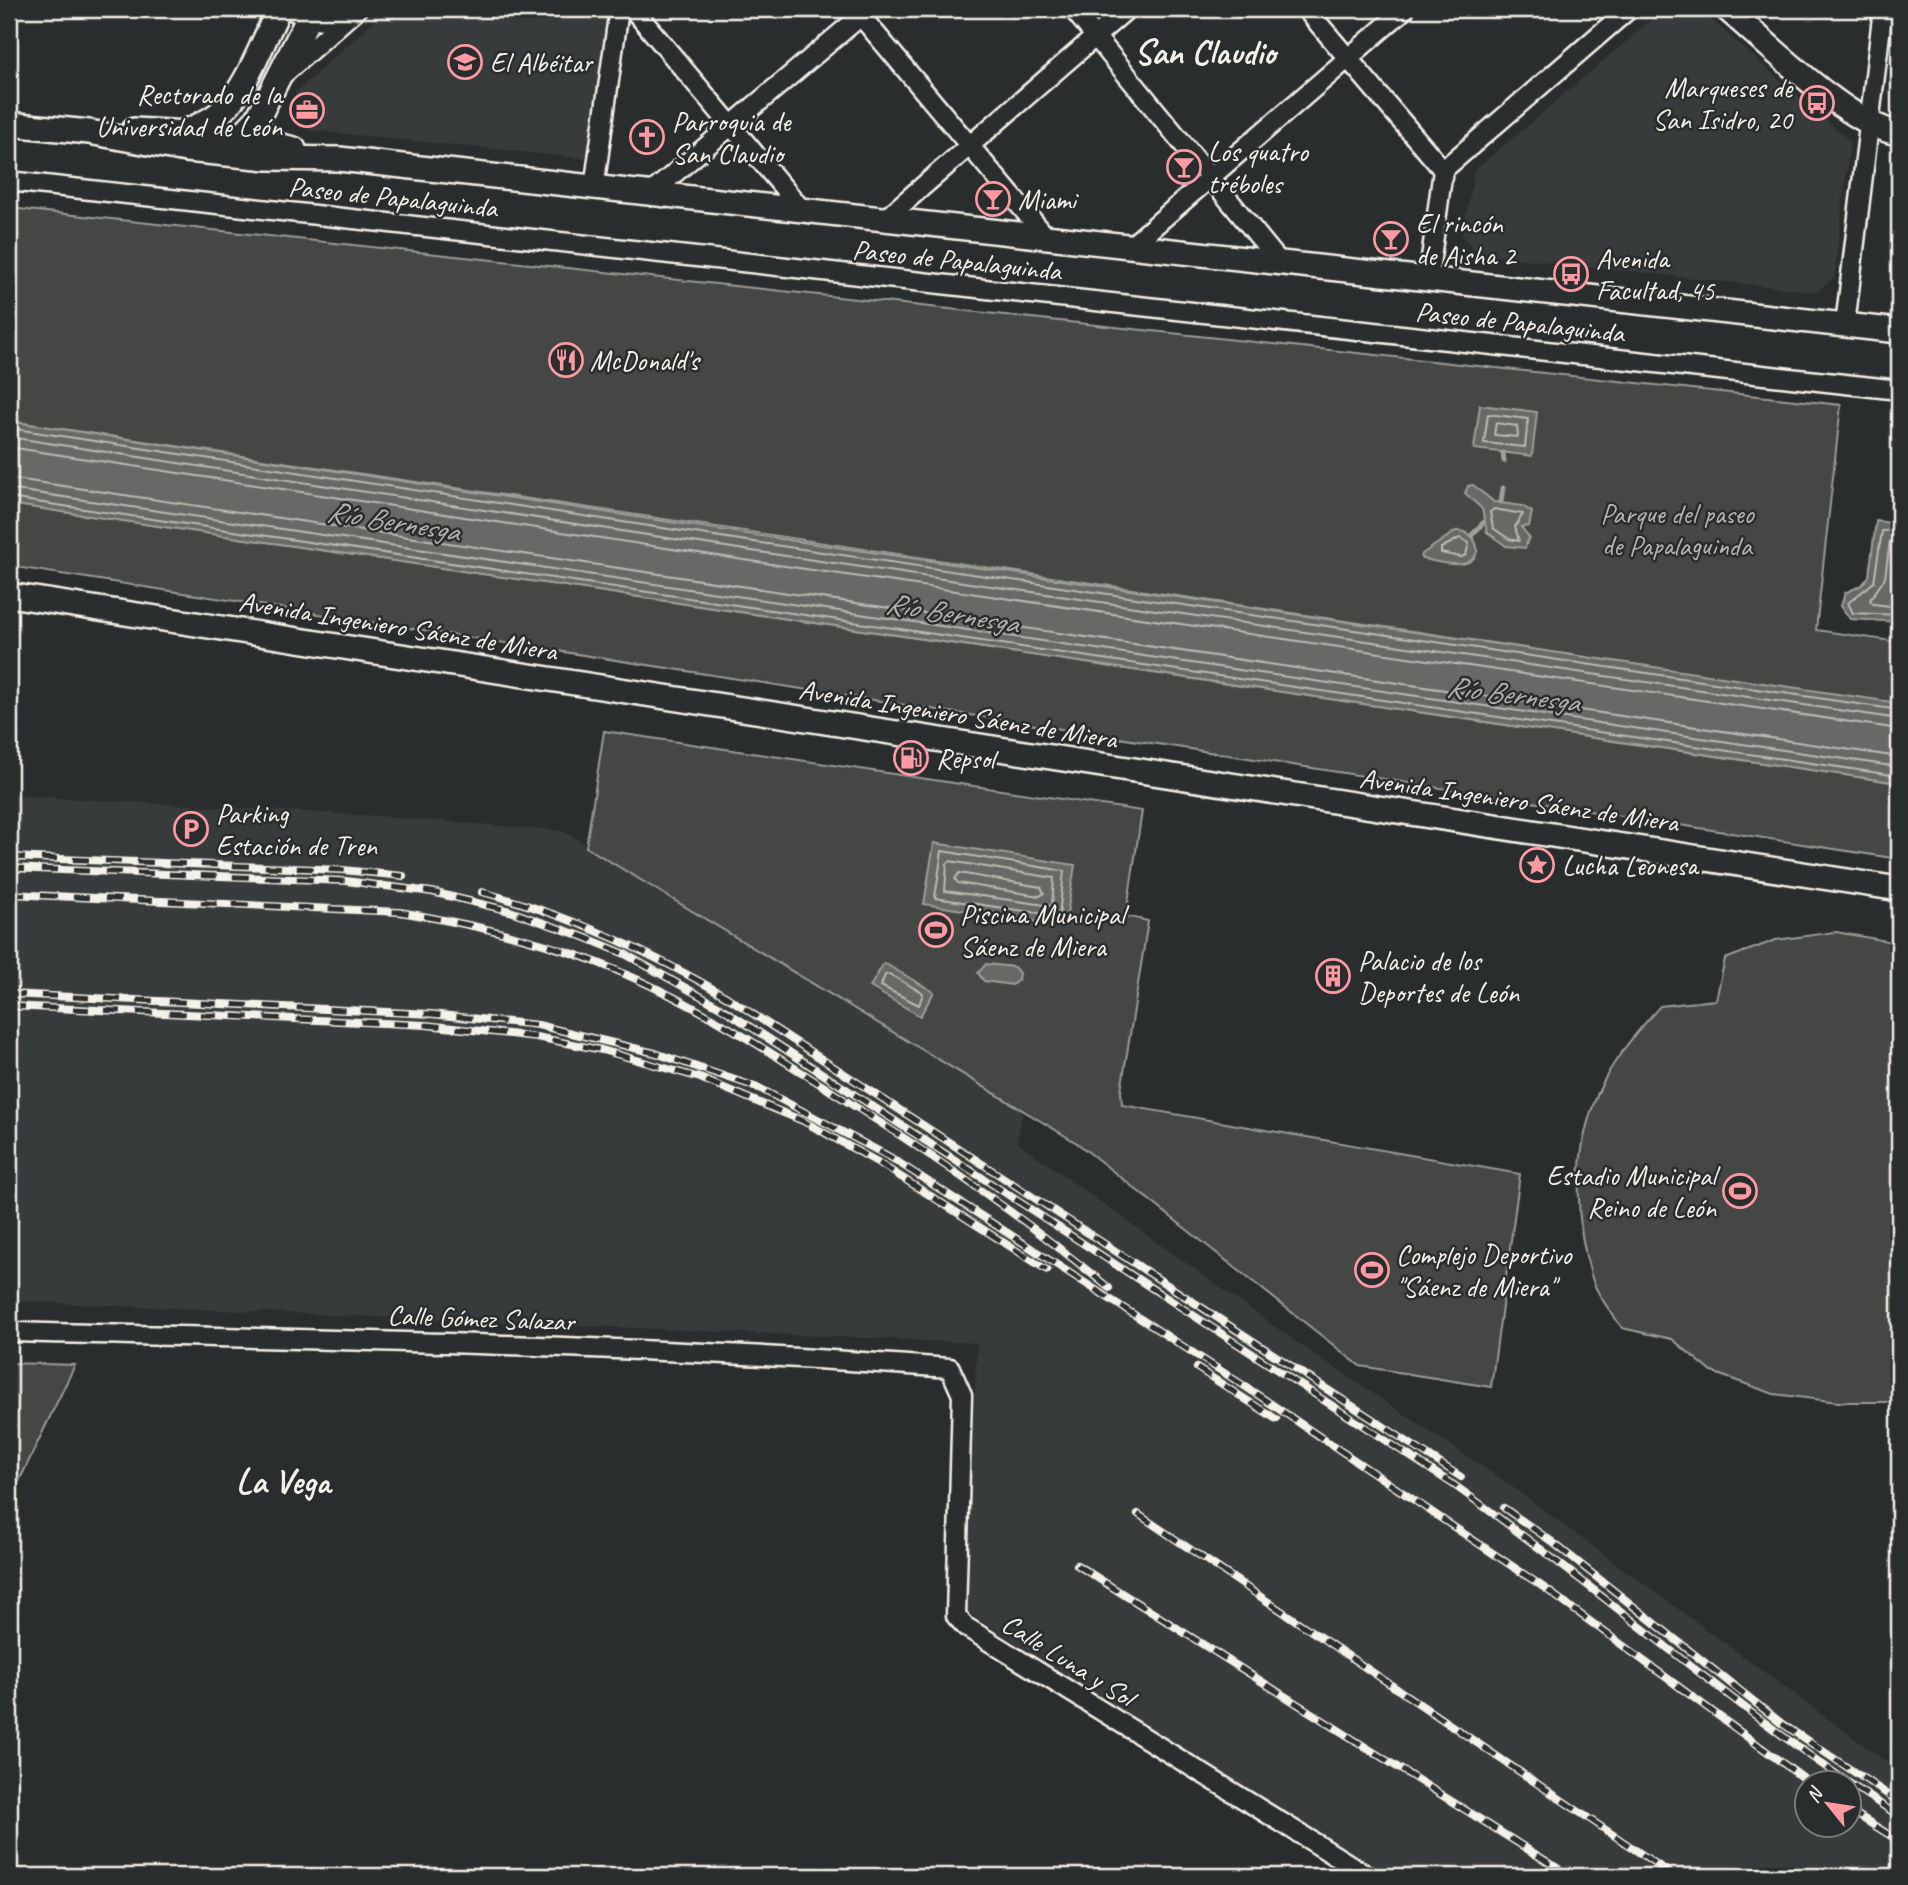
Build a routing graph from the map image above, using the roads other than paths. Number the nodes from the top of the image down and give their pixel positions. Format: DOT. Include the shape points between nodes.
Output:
graph roads {
  1 [pos="279,9"];
  2 [pos="357,9"];
  3 [pos="619,9"];
  4 [pos="633,9"];
  5 [pos="1073,9"];
  6 [pos="1127,9"];
  7 [pos="1306,9"];
  8 [pos="1405,9"];
  9 [pos="1629,9"];
  10 [pos="1727,9"];
  11 [pos="1882,9"];
  12 [pos="862,11"];
  13 [pos="304,12"];
  14 [pos="341,22"];
  15 [pos="1096,36"];
  16 [pos="1348,58"];
  17 [pos="277,80"];
  18 [pos="234,96"];
  19 [pos="265,103"];
  20 [pos="1870,122"];
  21 [pos="9,124"];
  22 [pos="733,124"];
  23 [pos="89,132"];
  24 [pos="185,132"];
  25 [pos="1899,133"];
  26 [pos="241,136"];
  27 [pos="149,143"];
  28 [pos="968,144"];
  29 [pos="312,153"];
  30 [pos="267,158"];
  31 [pos="339,159"];
  32 [pos="1443,170"];
  33 [pos="1211,177"];
  34 [pos="9,181"];
  35 [pos="594,188"];
  36 [pos="650,194"];
  37 [pos="803,211"];
  38 [pos="884,220"];
  39 [pos="1046,238"];
  40 [pos="1130,247"];
  41 [pos="1282,264"];
  42 [pos="1427,280"];
  43 [pos="1845,325"];
  44 [pos="1899,331"];
  45 [pos="1899,390"];
  46 [pos="9,595"];
  47 [pos="1899,889"];
  48 [pos="9,1332"];
  49 [pos="950,1368"];
  50 [pos="1368,1876"];
  1 -- 18 [label="main road"];
  2 -- 14 [label="street"];
  3 -- 35 [label="street"];
  4 -- 22 [label="street"];
  5 -- 15 [label="street"];
  6 -- 15 [label="street"];
  7 -- 16 [label="street"];
  8 -- 16 [label="street"];
  9 -- 32 [label="street"];
  10 -- 20 [label="main road" via="1844,107"];
  11 -- 20 [label="street"];
  12 -- 22 [label="street"];
  12 -- 28 [label="street"];
  13 -- 14 [label="street"];
  13 -- 17 [label="main road"];
  14 -- 17 [label="street"];
  15 -- 28 [label="street"];
  15 -- 33 [label="street"];
  16 -- 32 [label="street"];
  16 -- 33 [label="street"];
  17 -- 19 [label="main road"];
  18 -- 24 [label="main road" via="206,123"];
  18 -- 26 [label="main road" via="233,113"];
  19 -- 26 [label="main road"];
  19 -- 29 [label="main road" via="270,124 280,135"];
  20 -- 25 [label="main road"];
  20 -- 43 [label="street"];
  21 -- 23 [label="main road"];
  22 -- 36 [label="street"];
  22 -- 37 [label="street"];
  23 -- 24 [label="main road"];
  23 -- 27 [label="main road"];
  24 -- 26 [label="main road"];
  26 -- 27 [label="main road" via="218,142 169,138"];
  26 -- 29 [label="main road"];
  26 -- 30 [label="main road"];
  27 -- 30 [label="main road"];
  28 -- 38 [label="street"];
  28 -- 39 [label="street"];
  29 -- 31 [label="main road"];
  30 -- 31 [label="main road"];
  31 -- 35 [label="main road"];
  32 -- 42 [label="street"];
  33 -- 40 [label="street"];
  33 -- 41 [label="street"];
  34 -- 45 [label="street, Paseo de Papalaguinda"];
  35 -- 36 [label="main road"];
  36 -- 37 [label="main road"];
  37 -- 38 [label="main road"];
  38 -- 39 [label="main road"];
  39 -- 40 [label="main road"];
  40 -- 41 [label="main road"];
  41 -- 42 [label="main road"];
  42 -- 43 [label="main road"];
  43 -- 44 [label="main road"];
  46 -- 47 [label="main road, Avenida Ingeniero Sáenz de Miera"];
  48 -- 49 [label="street, Calle Gómez Salazar" via="365,1340"];
  49 -- 50 [label="street, Calle Luna y Sol" via="962,1395 956,1616 966,1627"];
}
